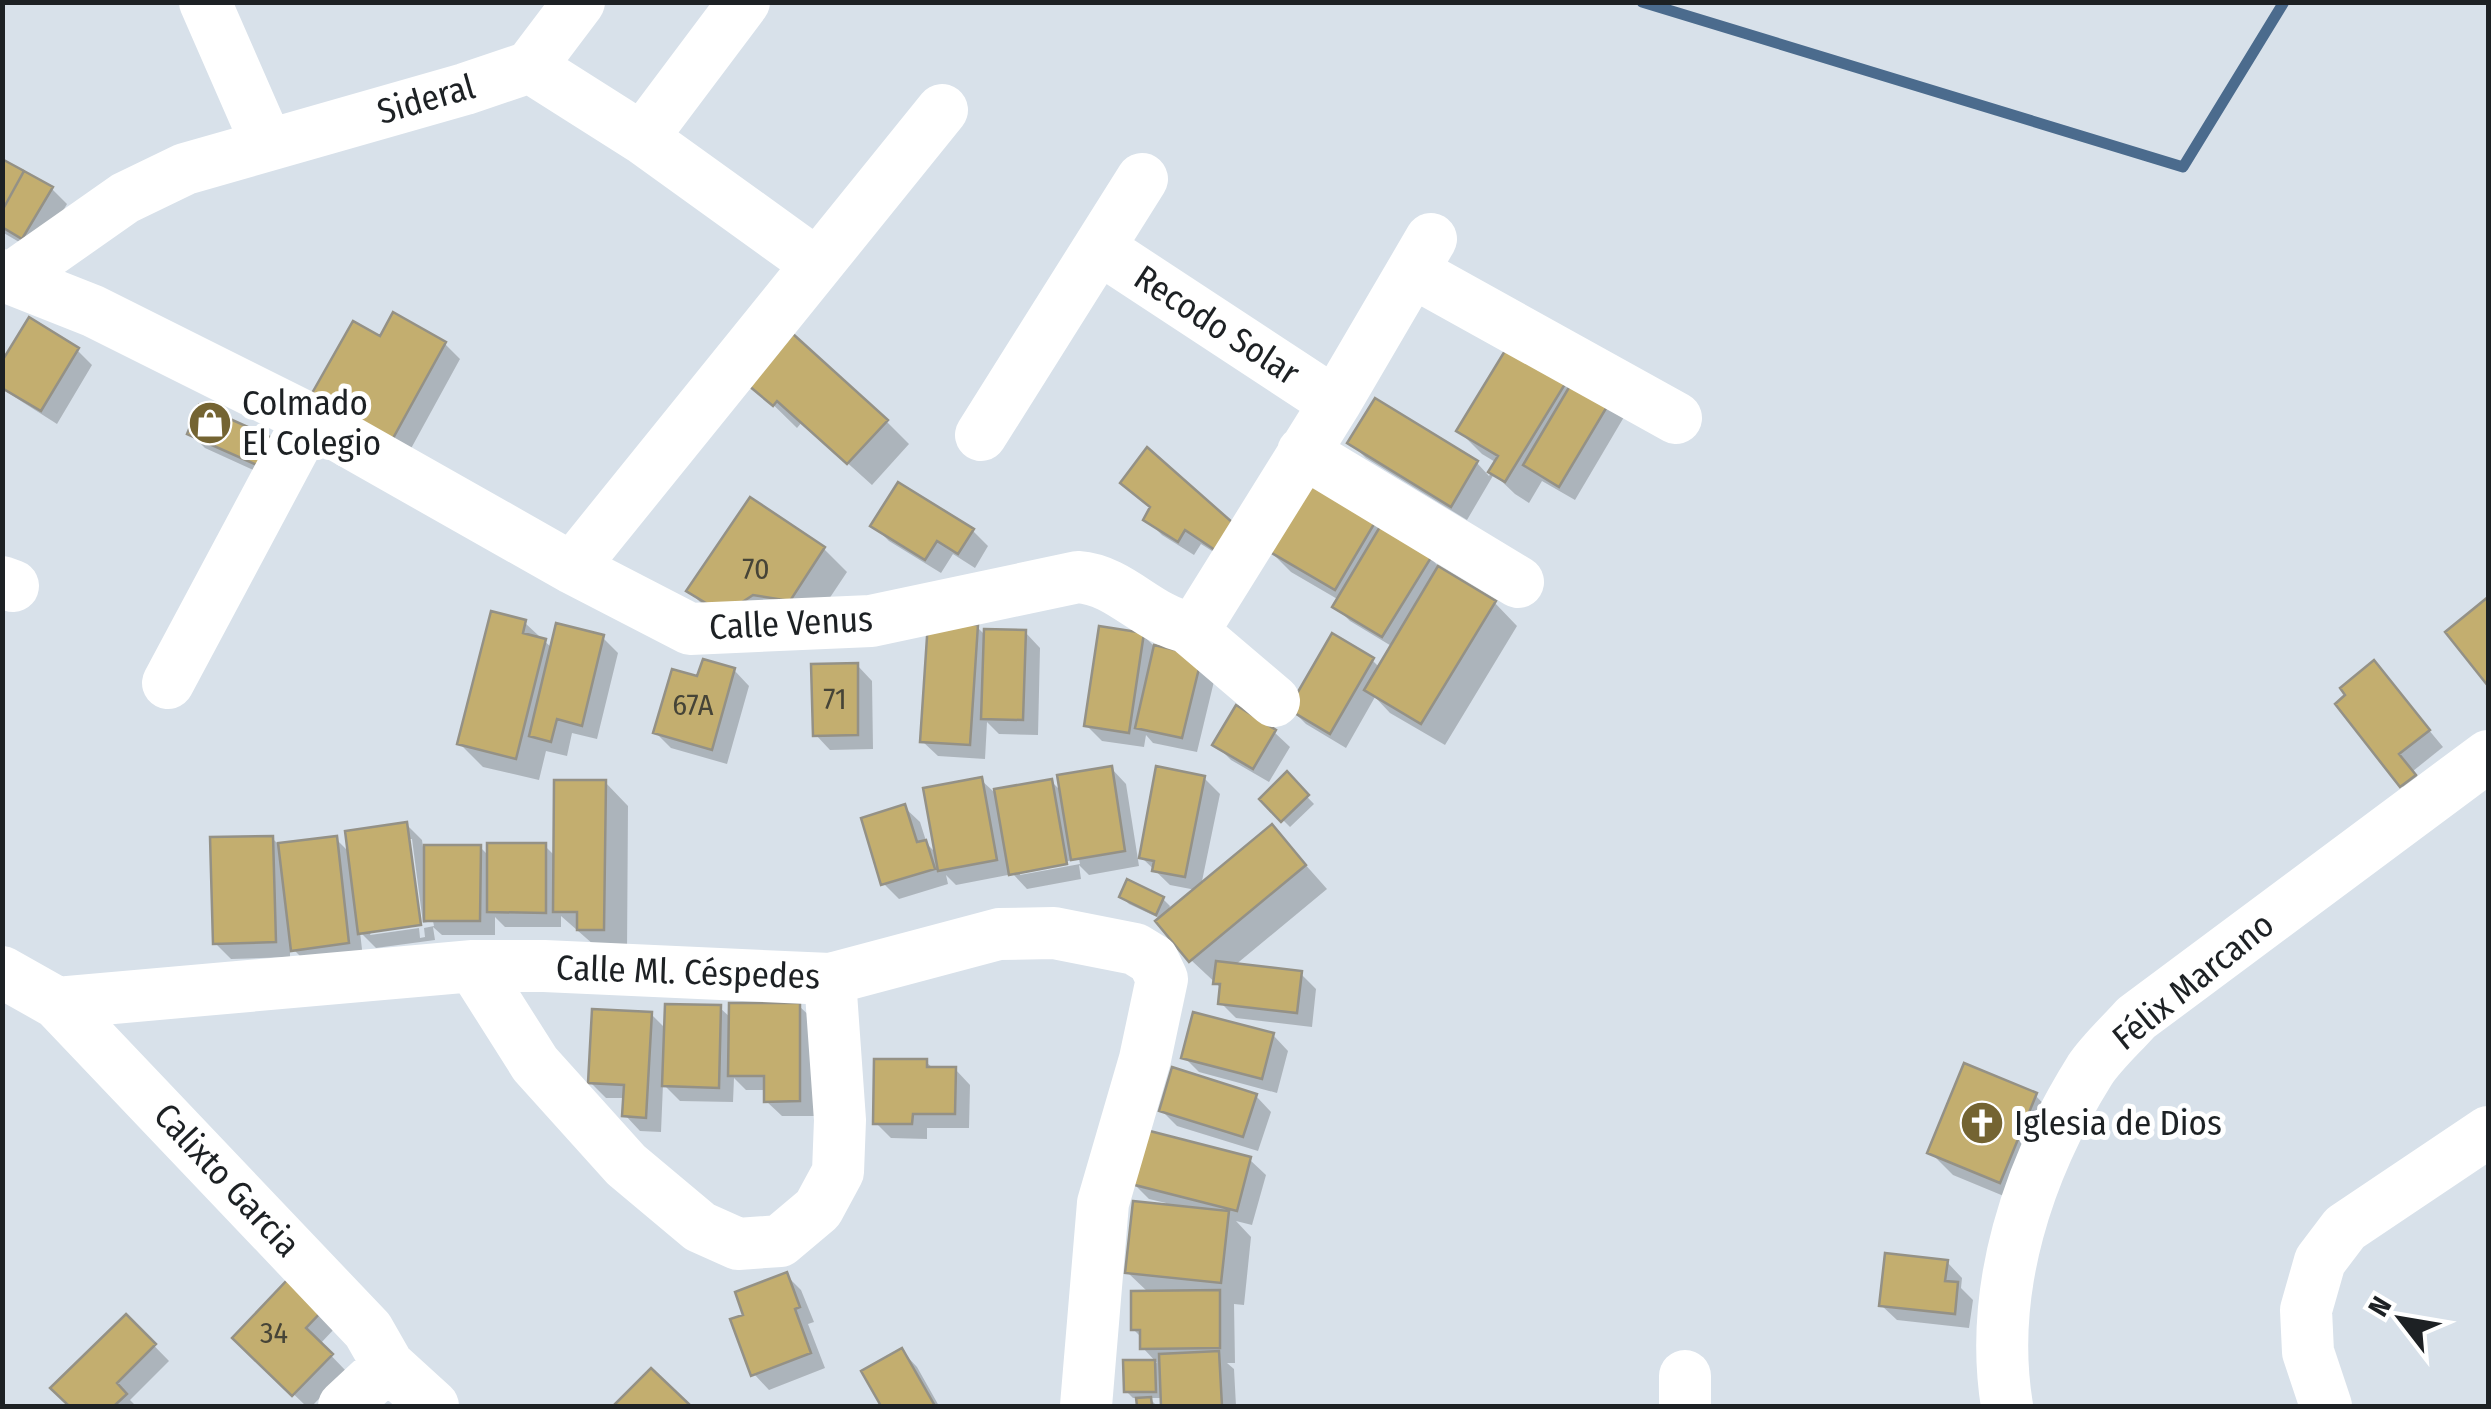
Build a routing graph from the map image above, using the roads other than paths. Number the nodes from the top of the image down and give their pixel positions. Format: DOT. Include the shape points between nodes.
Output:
graph roads {
  1 [pos="205,2"];
  2 [pos="579,2"];
  3 [pos="744,2"];
  4 [pos="530,67"];
  5 [pos="942,110"];
  6 [pos="642,138"];
  7 [pos="266,144"];
  8 [pos="1142,179"];
  9 [pos="1100,248"];
  10 [pos="817,264"];
  11 [pos="7,276"];
  12 [pos="1335,403"];
  13 [pos="309,418"];
  14 [pos="1676,418"];
  15 [pos="981,435"];
  16 [pos="1304,452"];
  17 [pos="572,568"];
  18 [pos="1518,582"];
  19 [pos="1187,627"];
  20 [pos="168,683"];
  21 [pos="1274,702"];
  22 [pos="2488,756"];
  23 [pos="473,966"];
  24 [pos="2,972"];
  25 [pos="830,979"];
  26 [pos="57,1003"];
  27 [pos="2488,1132"];
  28 [pos="388,1365"];
  29 [pos="344,1406"];
  30 [pos="433,1406"];
  31 [pos="1086,1406"];
  32 [pos="2007,1406"];
  33 [pos="2326,1406"];
  1 -- 7 [label="street"];
  2 -- 4 [label="street"];
  3 -- 6 [label="street"];
  4 -- 6 [label="street"];
  4 -- 7 [label="street, Sideral"];
  5 -- 10 [label="street"];
  6 -- 10 [label="street"];
  7 -- 11 [label="street, Sideral" via="184,169 125,198"];
  8 -- 9 [label="street"];
  9 -- 12 [label="street, Recodo Solar"];
  9 -- 15 [label="street"];
  10 -- 17 [label="street"];
  11 -- 13 [label="street, Calle Venus" via="94,310"];
  12 -- 14 [label="street" via="1422,255"];
  12 -- 16 [label="street"];
  13 -- 17 [label="street, Calle Venus"];
  13 -- 20 [label="street"];
  16 -- 18 [label="street"];
  16 -- 19 [label="street" via="1200,620"];
  17 -- 19 [label="street, Calle Venus" via="690,628 872,621 1078,577 1095,578"];
  19 -- 21 [label="street, Calle Venus"];
  22 -- 32 [label="street, Félix Marcano" via="2149,1008 2092,1067 2044,1153 2020,1220 2006,1295"];
  23 -- 25 [label="street, Calle Ml. Céspedes"];
  23 -- 25 [label="street" via="535,1064 626,1165 700,1227 738,1244 780,1241 818,1208 838,1172"];
  23 -- 26 [label="street, Calle Ml. Céspedes"];
  24 -- 26 [label="street, Calixto Garcia"];
  25 -- 31 [label="street, Calle Ml. Céspedes" via="999,934 1054,933 1135,948 1153,960 1162,980 1103,1203"];
  26 -- 28 [label="street, Calixto Garcia" via="368,1330"];
  27 -- 33 [label="street" via="2345,1228 2320,1261 2306,1310 2308,1352"];
  28 -- 29 [label="street"];
  28 -- 30 [label="street, Calixto Garcia"];
}
